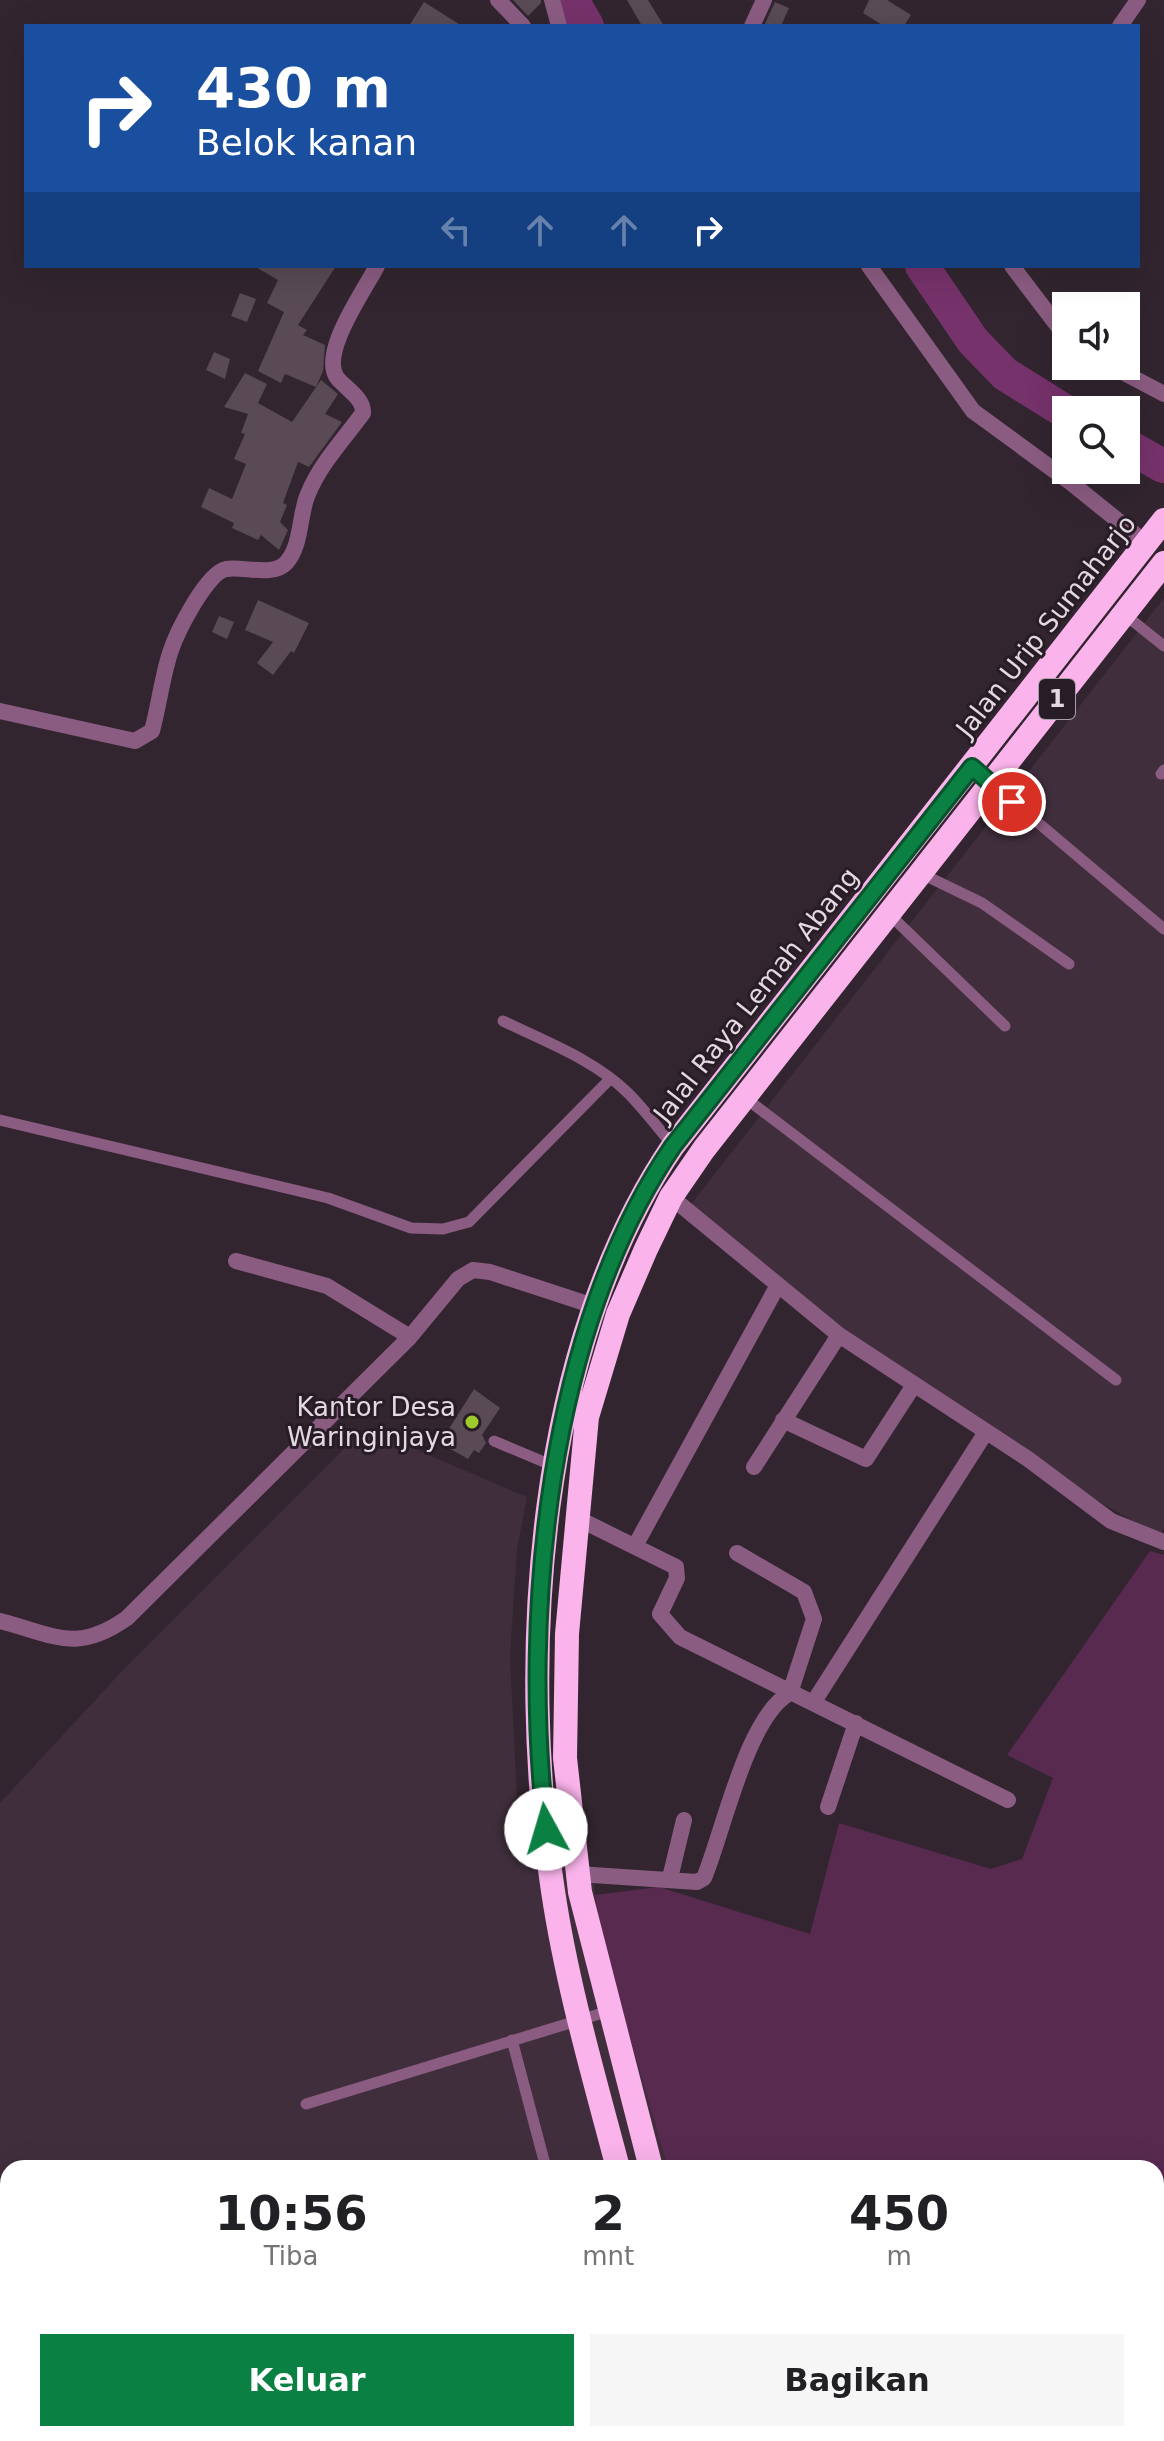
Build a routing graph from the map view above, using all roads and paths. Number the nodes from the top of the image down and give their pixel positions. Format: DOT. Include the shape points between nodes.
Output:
graph roads {
  1 [pos="498,0"];
  2 [pos="552,0"];
  3 [pos="764,0"];
  4 [pos="1138,0"];
  5 [pos="521,24"];
  6 [pos="558,24"];
  7 [pos="753,24"];
  8 [pos="1121,24"];
  9 [pos="376,268"];
  10 [pos="870,268"];
  11 [pos="1014,268"];
  12 [pos="1052,319"];
  13 [pos="1138,380"];
  14 [pos="1164,394"];
  15 [pos="1164,520"];
  16 [pos="1147,544"];
  17 [pos="1164,563"];
  18 [pos="1124,614"];
  19 [pos="1164,646"];
  20 [pos="0,711"];
  21 [pos="972,767"];
  22 [pos="990,784"];
  23 [pos="920,873"];
  24 [pos="888,913"];
  25 [pos="1164,929"];
  26 [pos="1069,964"];
  27 [pos="503,1021"];
  28 [pos="1005,1026"];
  29 [pos="610,1079"];
  30 [pos="743,1097"];
  31 [pos="0,1120"];
  32 [pos="673,1146"];
  33 [pos="671,1197"];
  34 [pos="236,1261"];
  35 [pos="778,1285"];
  36 [pos="594,1306"];
  37 [pos="839,1335"];
  38 [pos="410,1337"];
  39 [pos="1116,1380"];
  40 [pos="914,1385"];
  41 [pos="783,1420"];
  42 [pos="986,1432"];
  43 [pos="494,1441"];
  44 [pos="556,1467"];
  45 [pos="754,1467"];
  46 [pos="575,1517"];
  47 [pos="1164,1542"];
  48 [pos="635,1546"];
  49 [pos="737,1553"];
  50 [pos="0,1621"];
  51 [pos="790,1693"];
  52 [pos="813,1703"];
  53 [pos="856,1723"];
  54 [pos="1008,1800"];
  55 [pos="828,1807"];
  56 [pos="684,1820"];
  57 [pos="578,1874"];
  58 [pos="670,1878"];
  59 [pos="609,2011"];
  60 [pos="579,2019"];
  61 [pos="512,2040"];
  62 [pos="306,2104"];
  63 [pos="544,2160"];
  64 [pos="616,2160"];
  65 [pos="649,2160"];
  1 -- 5 [label="street"];
  2 -- 6 [label="street"];
  3 -- 7 [label="street"];
  4 -- 8 [label="street"];
  9 -- 20 [label="street" via="330,364 362,403 363,413 306,496 286,564 277,569 224,569 196,602 170,652 152,731 135,741"];
  10 -- 16 [label="street" via="973,411"];
  11 -- 12 [label="street"];
  13 -- 14 [label="street"];
  15 -- 16 [label="highway, Jalan Urip Sumaharjo / 1"];
  16 -- 21 [label="highway, Jalan Urip Sumaharjo / 1"];
  17 -- 18 [label="highway, Jalan Urip Sumaharjo / 1"];
  18 -- 19 [label="lane"];
  18 -- 22 [label="highway, Jalan Urip Sumaharjo / 1"];
  21 -- 22 [label="lane"];
  21 -- 32 [label="highway, Jalal Raya Lemah Abang / 1"];
  22 -- 23 [label="highway, Jalal Raya Lemah Abang / 1"];
  22 -- 25 [label="lane"];
  23 -- 24 [label="highway, Jalal Raya Lemah Abang / 1"];
  23 -- 26 [label="lane" via="982,903"];
  24 -- 28 [label="lane"];
  24 -- 30 [label="highway, Jalal Raya Lemah Abang / 1"];
  27 -- 29 [label="lane"];
  29 -- 31 [label="lane" via="469,1222 443,1229 411,1228 328,1198"];
  29 -- 32 [label="lane"];
  30 -- 33 [label="highway, Jalal Raya Lemah Abang / 1"];
  30 -- 39 [label="lane"];
  32 -- 36 [label="highway, Jalal Raya Lemah Abang / 1" via="645,1187"];
  33 -- 35 [label="street"];
  33 -- 46 [label="highway, Jalal Raya Lemah Abang / 1" via="618,1314 587,1417"];
  34 -- 38 [label="street" via="327,1286"];
  35 -- 37 [label="street"];
  35 -- 48 [label="street"];
  36 -- 38 [label="street" via="473,1270 458,1279"];
  36 -- 44 [label="highway, Jalal Raya Lemah Abang / 1"];
  37 -- 40 [label="street"];
  37 -- 41 [label="street"];
  38 -- 50 [label="street" via="109,1631 77,1641"];
  40 -- 41 [label="street" via="866,1459"];
  40 -- 42 [label="street"];
  41 -- 45 [label="street"];
  42 -- 47 [label="street" via="1111,1521"];
  42 -- 52 [label="street"];
  43 -- 44 [label="lane"];
  44 -- 60 [label="highway, Jalal Raya Lemah Abang / 1" via="539,1624 539,1766 553,1892"];
  46 -- 48 [label="street"];
  46 -- 57 [label="highway, Jalal Raya Lemah Abang / 1" via="565,1758"];
  48 -- 51 [label="street" via="676,1567 677,1578 660,1614 680,1637"];
  49 -- 51 [label="street" via="790,1581 804,1592 813,1610"];
  51 -- 52 [label="street"];
  51 -- 58 [label="street" via="780,1698 759,1728 704,1878"];
  52 -- 53 [label="street"];
  53 -- 54 [label="street"];
  53 -- 55 [label="street"];
  56 -- 58 [label="street"];
  57 -- 58 [label="street"];
  57 -- 59 [label="highway, Jalal Raya Lemah Abang / 1"];
  59 -- 60 [label="lane"];
  59 -- 65 [label="highway, Jalal Raya Lemah Abang / 1"];
  60 -- 61 [label="lane"];
  60 -- 64 [label="highway, Jalal Raya Lemah Abang / 1"];
  61 -- 62 [label="lane"];
  61 -- 63 [label="lane"];
}
